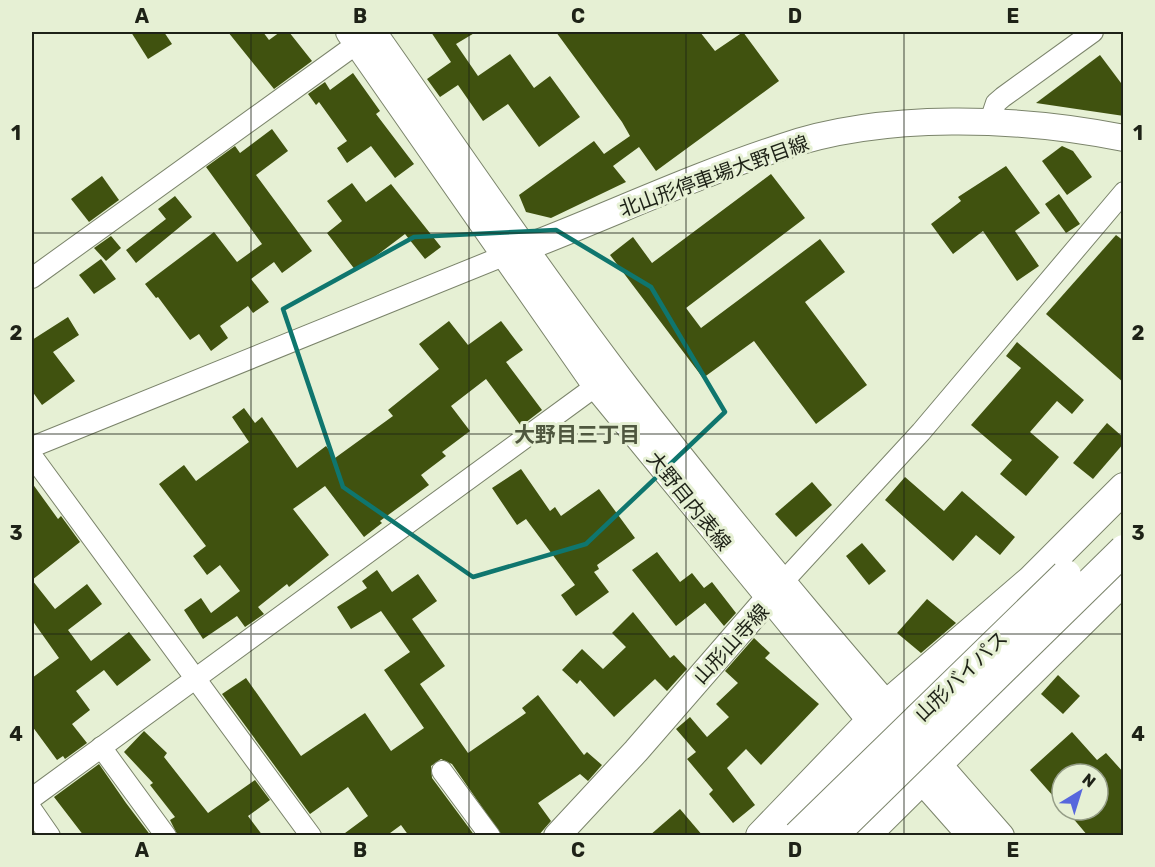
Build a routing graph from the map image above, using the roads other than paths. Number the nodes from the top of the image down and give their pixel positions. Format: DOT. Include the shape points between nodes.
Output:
graph roads {
  1 [pos="1093,32"];
  2 [pos="360,35"];
  3 [pos="990,121"];
  4 [pos="1124,138"];
  5 [pos="1124,192"];
  6 [pos="516,252"];
  7 [pos="32,278"];
  8 [pos="596,387"];
  9 [pos="32,447"];
  10 [pos="32,456"];
  11 [pos="1124,488"];
  12 [pos="1124,515"];
  13 [pos="1124,550"];
  14 [pos="1124,579"];
  15 [pos="775,591"];
  16 [pos="196,680"];
  17 [pos="879,713"];
  18 [pos="101,747"];
  19 [pos="442,771"];
  20 [pos="929,772"];
  21 [pos="32,798"];
  22 [pos="32,810"];
  23 [pos="50,836"];
  24 [pos="166,836"];
  25 [pos="311,836"];
  26 [pos="490,836"];
  27 [pos="557,836"];
  28 [pos="761,836"];
  29 [pos="798,836"];
  30 [pos="832,836"];
  31 [pos="864,836"];
  32 [pos="971,836"];
  33 [pos="1001,836"];
  1 -- 3 [label="street" via="996,103"];
  2 -- 6 [label="main road"];
  2 -- 7 [label="street"];
  3 -- 4 [label="main road, 北山形停車場大野目線"];
  3 -- 6 [label="main road, 北山形停車場大野目線" via="853,130 783,146"];
  5 -- 15 [label="street" via="921,432"];
  6 -- 8 [label="main road, 大野目内表線"];
  6 -- 9 [label="street"];
  6 -- 15 [label="main road, 大野目内表線" via="626,386"];
  8 -- 15 [label="main road, 大野目内表線"];
  8 -- 16 [label="street"];
  10 -- 16 [label="street"];
  11 -- 17 [label="highway" via="1032,580"];
  12 -- 29 [label="highway, 山形バイパス, bridge"];
  13 -- 30 [label="highway, 山形バイパス, bridge"];
  14 -- 20 [label="highway"];
  15 -- 17 [label="main road, 山形山寺線"];
  15 -- 27 [label="main road, 山形山寺線"];
  16 -- 18 [label="street"];
  16 -- 25 [label="street"];
  17 -- 20 [label="main road, 山形山寺線"];
  17 -- 28 [label="highway"];
  18 -- 21 [label="street"];
  18 -- 24 [label="street"];
  19 -- 26 [label="street"];
  20 -- 31 [label="highway"];
  20 -- 32 [label="main road, 山形山寺線"];
  20 -- 33 [label="main road, 山形山寺線"];
  22 -- 23 [label="street"];
}
